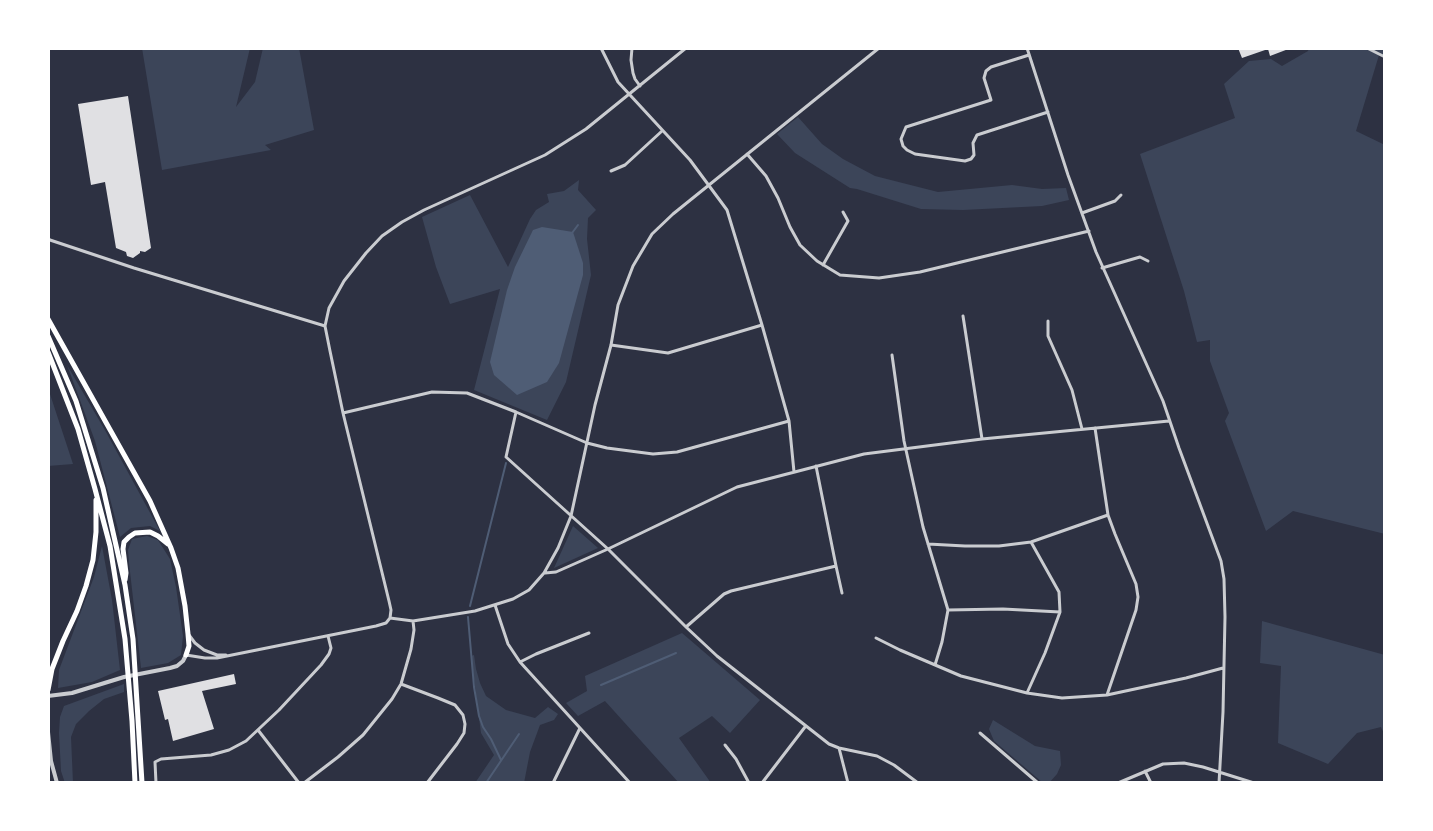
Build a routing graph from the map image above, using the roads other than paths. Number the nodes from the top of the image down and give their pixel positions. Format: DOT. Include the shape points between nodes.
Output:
graph roads {
  1 [pos="601,48"];
  2 [pos="632,48"];
  3 [pos="686,48"];
  4 [pos="879,48"];
  5 [pos="1026,48"];
  6 [pos="1368,48"];
  7 [pos="1029,56"];
  8 [pos="1385,57"];
  9 [pos="640,86"];
  10 [pos="628,95"];
  11 [pos="1048,112"];
  12 [pos="662,131"];
  13 [pos="747,154"];
  14 [pos="611,171"];
  15 [pos="709,185"];
  16 [pos="1121,195"];
  17 [pos="843,212"];
  18 [pos="1082,213"];
  19 [pos="1089,231"];
  20 [pos="48,238"];
  21 [pos="1148,261"];
  22 [pos="823,266"];
  23 [pos="1102,268"];
  24 [pos="963,316"];
  25 [pos="48,319"];
  26 [pos="1048,321"];
  27 [pos="762,325"];
  28 [pos="325,326"];
  29 [pos="48,336"];
  30 [pos="611,345"];
  31 [pos="48,352"];
  32 [pos="892,355"];
  33 [pos="516,412"];
  34 [pos="343,413"];
  35 [pos="1169,420"];
  36 [pos="789,421"];
  37 [pos="1095,428"];
  38 [pos="1082,429"];
  39 [pos="982,439"];
  40 [pos="586,442"];
  41 [pos="907,448"];
  42 [pos="816,466"];
  43 [pos="794,472"];
  44 [pos="95,489"];
  45 [pos="1108,515"];
  46 [pos="571,516"];
  47 [pos="1032,542"];
  48 [pos="928,544"];
  49 [pos="171,549"];
  50 [pos="608,549"];
  51 [pos="836,566"];
  52 [pos="544,573"];
  53 [pos="125,585"];
  54 [pos="842,593"];
  55 [pos="495,605"];
  56 [pos="948,610"];
  57 [pos="1060,612"];
  58 [pos="390,618"];
  59 [pos="413,621"];
  60 [pos="686,627"];
  61 [pos="589,633"];
  62 [pos="188,634"];
  63 [pos="328,636"];
  64 [pos="876,638"];
  65 [pos="236,654"];
  66 [pos="186,655"];
  67 [pos="520,662"];
  68 [pos="935,665"];
  69 [pos="1223,668"];
  70 [pos="401,684"];
  71 [pos="48,690"];
  72 [pos="1027,693"];
  73 [pos="1107,695"];
  74 [pos="48,696"];
  75 [pos="805,726"];
  76 [pos="580,728"];
  77 [pos="258,730"];
  78 [pos="48,732"];
  79 [pos="980,733"];
  80 [pos="725,745"];
  81 [pos="839,748"];
  82 [pos="1145,771"];
  83 [pos="1219,772"];
  84 [pos="57,783"];
  85 [pos="135,783"];
  86 [pos="142,783"];
  87 [pos="156,783"];
  88 [pos="299,783"];
  89 [pos="304,783"];
  90 [pos="427,783"];
  91 [pos="553,783"];
  92 [pos="630,783"];
  93 [pos="749,783"];
  94 [pos="762,783"];
  95 [pos="848,783"];
  96 [pos="918,783"];
  97 [pos="1038,783"];
  98 [pos="1118,783"];
  99 [pos="1151,783"];
  100 [pos="1219,783"];
  101 [pos="1254,783"];
  1 -- 10 [label="street"];
  2 -- 9 [label="street" via="633,73"];
  3 -- 9 [label="street"];
  4 -- 13 [label="street"];
  5 -- 7 [label="street"];
  6 -- 8 [label="street"];
  7 -- 11 [label="street"];
  7 -- 11 [label="street" via="986,71 984,78 991,100 906,127 901,139 903,146 915,154 964,161 974,155 977,135"];
  9 -- 10 [label="street"];
  10 -- 12 [label="street"];
  10 -- 28 [label="street" via="586,129 545,154 424,210 382,236 344,281 329,308"];
  11 -- 18 [label="street"];
  12 -- 14 [label="street" via="624,165"];
  12 -- 15 [label="street"];
  13 -- 15 [label="street"];
  13 -- 22 [label="street" via="766,176 800,245"];
  15 -- 27 [label="street" via="727,210"];
  15 -- 30 [label="street" via="661,224 642,250 618,305"];
  16 -- 18 [label="street"];
  17 -- 22 [label="street" via="848,221"];
  18 -- 19 [label="street"];
  19 -- 22 [label="street" via="920,272 879,278 840,275"];
  19 -- 23 [label="street"];
  20 -- 28 [label="street"];
  21 -- 23 [label="street" via="1140,257"];
  23 -- 35 [label="street"];
  24 -- 39 [label="street"];
  25 -- 49 [label="highway" via="150,501"];
  26 -- 38 [label="street" via="1048,336 1072,390"];
  27 -- 30 [label="street" via="668,353"];
  27 -- 36 [label="street"];
  28 -- 34 [label="street"];
  29 -- 53 [label="highway" via="75,401 103,488"];
  30 -- 40 [label="street"];
  31 -- 44 [label="highway" via="78,429"];
  32 -- 41 [label="street"];
  33 -- 34 [label="street" via="467,393 432,392"];
  33 -- 40 [label="street"];
  33 -- 46 [label="street" via="506,457"];
  34 -- 58 [label="street"];
  35 -- 37 [label="street"];
  35 -- 69 [label="street" via="1221,561"];
  36 -- 40 [label="street" via="677,452 653,454"];
  36 -- 43 [label="street"];
  37 -- 38 [label="street"];
  37 -- 45 [label="street"];
  38 -- 39 [label="street"];
  39 -- 41 [label="street"];
  40 -- 46 [label="street"];
  41 -- 42 [label="street"];
  41 -- 48 [label="street"];
  42 -- 43 [label="street"];
  42 -- 51 [label="street"];
  43 -- 50 [label="street" via="737,487"];
  44 -- 71 [label="highway" via="93,560 52,669"];
  44 -- 85 [label="highway" via="110,546 125,639"];
  45 -- 47 [label="street"];
  45 -- 73 [label="street" via="1138,597"];
  46 -- 50 [label="street"];
  46 -- 52 [label="street"];
  47 -- 48 [label="street" via="996,546"];
  47 -- 57 [label="street" via="1059,592"];
  48 -- 56 [label="street"];
  49 -- 53 [label="highway" via="150,532 129,537 123,549"];
  49 -- 62 [label="highway" via="178,568"];
  50 -- 52 [label="street" via="556,572"];
  50 -- 60 [label="street"];
  51 -- 54 [label="street"];
  51 -- 60 [label="street" via="724,594"];
  52 -- 55 [label="street" via="524,594"];
  53 -- 86 [label="highway" via="134,647"];
  55 -- 59 [label="street"];
  55 -- 67 [label="street" via="508,644"];
  56 -- 57 [label="street"];
  56 -- 68 [label="street"];
  57 -- 72 [label="street"];
  58 -- 59 [label="street"];
  58 -- 63 [label="street" via="386,623"];
  59 -- 70 [label="street" via="411,649"];
  60 -- 75 [label="street"];
  61 -- 67 [label="street"];
  62 -- 65 [label="street" via="209,652"];
  62 -- 66 [label="highway"];
  63 -- 65 [label="street"];
  63 -- 77 [label="street" via="331,648 321,665"];
  64 -- 68 [label="street"];
  65 -- 66 [label="street" via="205,658"];
  66 -- 74 [label="street" via="177,666"];
  67 -- 76 [label="street"];
  68 -- 72 [label="street"];
  69 -- 73 [label="street"];
  69 -- 83 [label="street"];
  70 -- 89 [label="street" via="363,735"];
  70 -- 90 [label="street" via="455,705 463,715 464,733"];
  72 -- 73 [label="street" via="1062,698"];
  75 -- 81 [label="street"];
  75 -- 94 [label="street"];
  76 -- 91 [label="street"];
  76 -- 92 [label="street"];
  77 -- 87 [label="street" via="229,750 160,759 155,762"];
  77 -- 88 [label="street"];
  78 -- 84 [label="street"];
  79 -- 97 [label="street"];
  80 -- 93 [label="street"];
  81 -- 95 [label="street"];
  81 -- 96 [label="street" via="877,756"];
  82 -- 83 [label="street" via="1163,764 1184,763"];
  82 -- 98 [label="street"];
  82 -- 99 [label="street"];
  83 -- 100 [label="street"];
  83 -- 101 [label="street"];
}
